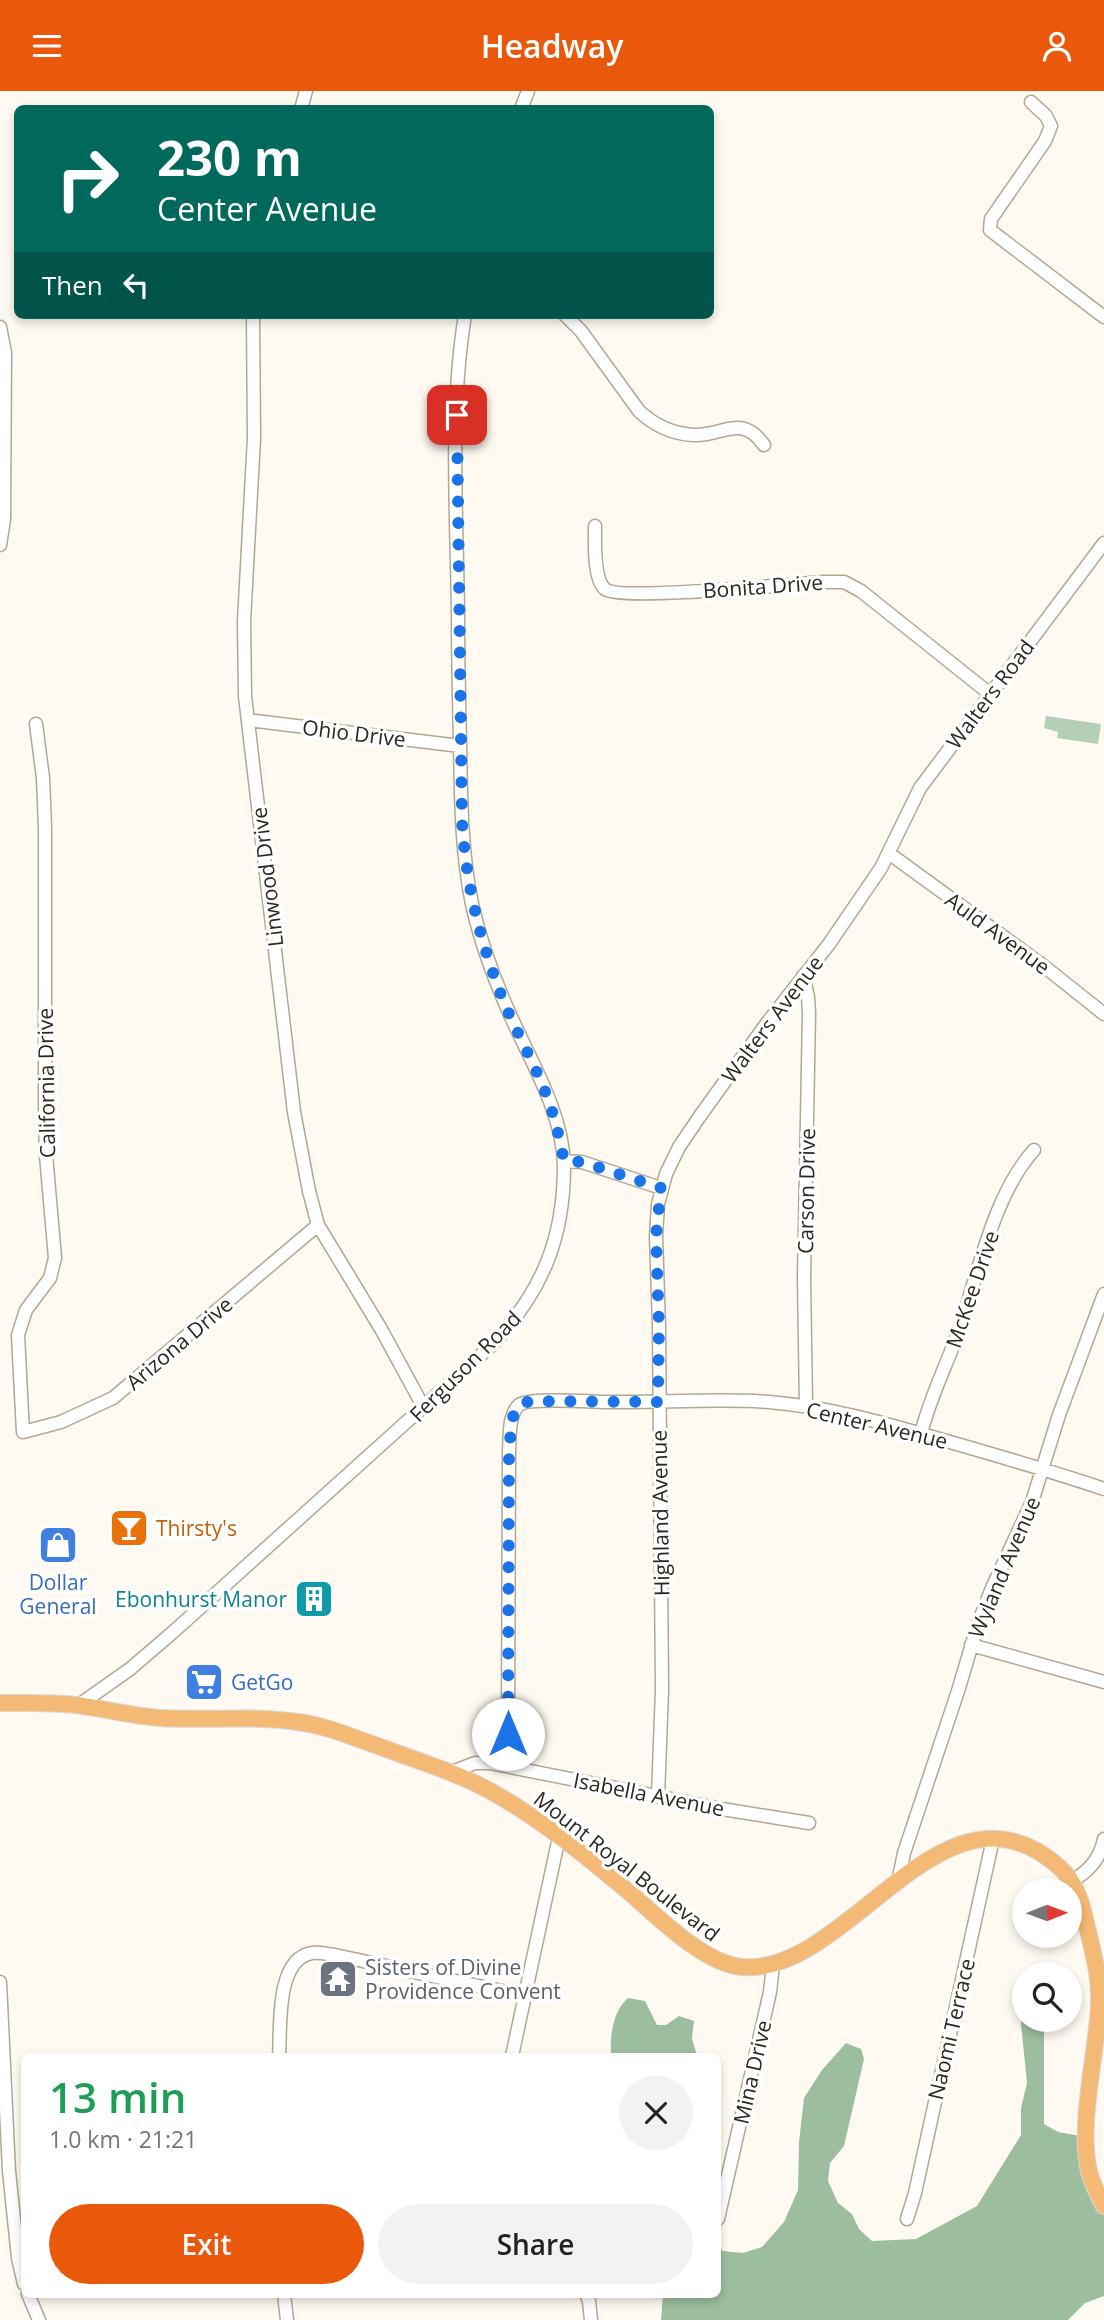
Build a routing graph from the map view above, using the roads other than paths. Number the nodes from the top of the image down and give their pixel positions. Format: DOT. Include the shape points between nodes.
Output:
graph roads {
  1 [pos="1031,102"];
  2 [pos="1104,317"];
  3 [pos="253,319"];
  4 [pos="465,319"];
  5 [pos="569,319"];
  6 [pos="0,327"];
  7 [pos="764,445"];
  8 [pos="595,527"];
  9 [pos="1104,543"];
  10 [pos="0,545"];
  11 [pos="990,694"];
  12 [pos="247,720"];
  13 [pos="36,724"];
  14 [pos="460,747"];
  15 [pos="890,854"];
  16 [pos="803,976"];
  17 [pos="1104,1014"];
  18 [pos="1034,1150"];
  19 [pos="564,1161"];
  20 [pos="661,1188"];
  21 [pos="318,1225"];
  22 [pos="1104,1294"];
  23 [pos="658,1402"];
  24 [pos="806,1406"];
  25 [pos="424,1408"];
  26 [pos="23,1432"];
  27 [pos="921,1434"];
  28 [pos="1043,1469"];
  29 [pos="1104,1489"];
  30 [pos="971,1645"];
  31 [pos="1104,1682"];
  32 [pos="0,1703"];
  33 [pos="79,1705"];
  34 [pos="506,1766"];
  35 [pos="449,1773"];
  36 [pos="658,1796"];
  37 [pos="809,1823"];
  38 [pos="559,1837"];
  39 [pos="993,1839"];
  40 [pos="1104,1839"];
  41 [pos="1069,1878"];
  42 [pos="1076,1878"];
  43 [pos="898,1882"];
  44 [pos="1082,1907"];
  45 [pos="773,1965"];
  46 [pos="0,1982"];
  47 [pos="525,1996"];
  48 [pos="1101,2006"];
  49 [pos="279,2053"];
  50 [pos="513,2053"];
  51 [pos="4,2172"];
  52 [pos="721,2206"];
  53 [pos="1104,2206"];
  54 [pos="907,2219"];
  55 [pos="21,2270"];
  56 [pos="30,2298"];
  57 [pos="284,2298"];
  58 [pos="588,2298"];
  59 [pos="39,2320"];
  60 [pos="287,2320"];
  61 [pos="591,2320"];
  1 -- 2 [label="street" via="1051,126 991,219 990,230"];
  3 -- 12 [label="street, Linwood Drive" via="254,447 244,645"];
  4 -- 14 [label="street, Ferguson Road" via="456,442"];
  5 -- 7 [label="street" via="649,420 673,432 696,435 748,428"];
  6 -- 10 [label="street" via="5,353"];
  8 -- 11 [label="street, Bonita Drive" via="597,569 600,583 608,591 623,594 844,582"];
  9 -- 11 [label="street, Walters Road"];
  11 -- 15 [label="street, Walters Road" via="920,788"];
  12 -- 14 [label="street, Ohio Drive"];
  12 -- 21 [label="street, Linwood Drive" via="294,1112"];
  13 -- 26 [label="street, California Drive" via="45,828 45,1117 55,1258 50,1278 26,1310 18,1335"];
  14 -- 19 [label="street, Ferguson Road" via="466,868 480,935 507,1009 544,1088"];
  15 -- 16 [label="street, Walters Avenue"];
  15 -- 17 [label="street, Auld Avenue"];
  16 -- 20 [label="street, Walters Avenue" via="687,1135"];
  16 -- 24 [label="street, Carson Drive" via="809,1013"];
  18 -- 27 [label="street, McKee Drive" via="1012,1178"];
  19 -- 20 [label="street" via="582,1162"];
  19 -- 25 [label="street, Ferguson Road" via="558,1230 536,1290 493,1345"];
  20 -- 23 [label="street, Highland Avenue" via="656,1236"];
  21 -- 25 [label="street, Linwood Drive"];
  21 -- 26 [label="street, Arizona Drive" via="113,1398 61,1422"];
  22 -- 28 [label="street, Wyland Avenue"];
  23 -- 24 [label="street, Center Avenue"];
  23 -- 34 [label="street, Center Avenue" via="530,1401 518,1406 512,1419"];
  23 -- 36 [label="street, Highland Avenue" via="662,1691"];
  24 -- 27 [label="street, Center Avenue"];
  25 -- 33 [label="street, Ferguson Road" via="130,1669"];
  27 -- 28 [label="street, Center Avenue"];
  28 -- 29 [label="street, Center Avenue"];
  28 -- 30 [label="street, Wyland Avenue"];
  30 -- 31 [label="street"];
  30 -- 43 [label="street, Wyland Avenue"];
  32 -- 33 [label="main road, Mount Royal Boulevard"];
  33 -- 35 [label="main road, Mount Royal Boulevard" via="162,1718 300,1722"];
  34 -- 35 [label="street, Isabella Avenue" via="475,1763"];
  34 -- 36 [label="street, Isabella Avenue"];
  35 -- 38 [label="main road, Mount Royal Boulevard" via="499,1795"];
  36 -- 37 [label="street, Isabella Avenue"];
  38 -- 45 [label="main road, Mount Royal Boulevard" via="707,1955 735,1966"];
  38 -- 47 [label="street"];
  39 -- 41 [label="main road, Mount Royal Boulevard" via="1039,1852"];
  39 -- 43 [label="main road, Mount Royal Boulevard" via="951,1849"];
  39 -- 54 [label="street, Naomi Terrace"];
  40 -- 42 [label="street" via="1094,1864"];
  43 -- 45 [label="main road, Mount Royal Boulevard" via="807,1949"];
  44 -- 48 [label="main road, Mount Royal Boulevard"];
  45 -- 52 [label="street, Mina Drive"];
  46 -- 51 [label="street"];
  47 -- 49 [label="street" via="310,1953 296,1961 285,1981"];
  47 -- 50 [label="street"];
  48 -- 53 [label="main road, Mount Royal Boulevard" via="1086,2152 1090,2177"];
  51 -- 55 [label="street"];
  56 -- 59 [label="street"];
  57 -- 60 [label="street"];
  58 -- 61 [label="street"];
}
